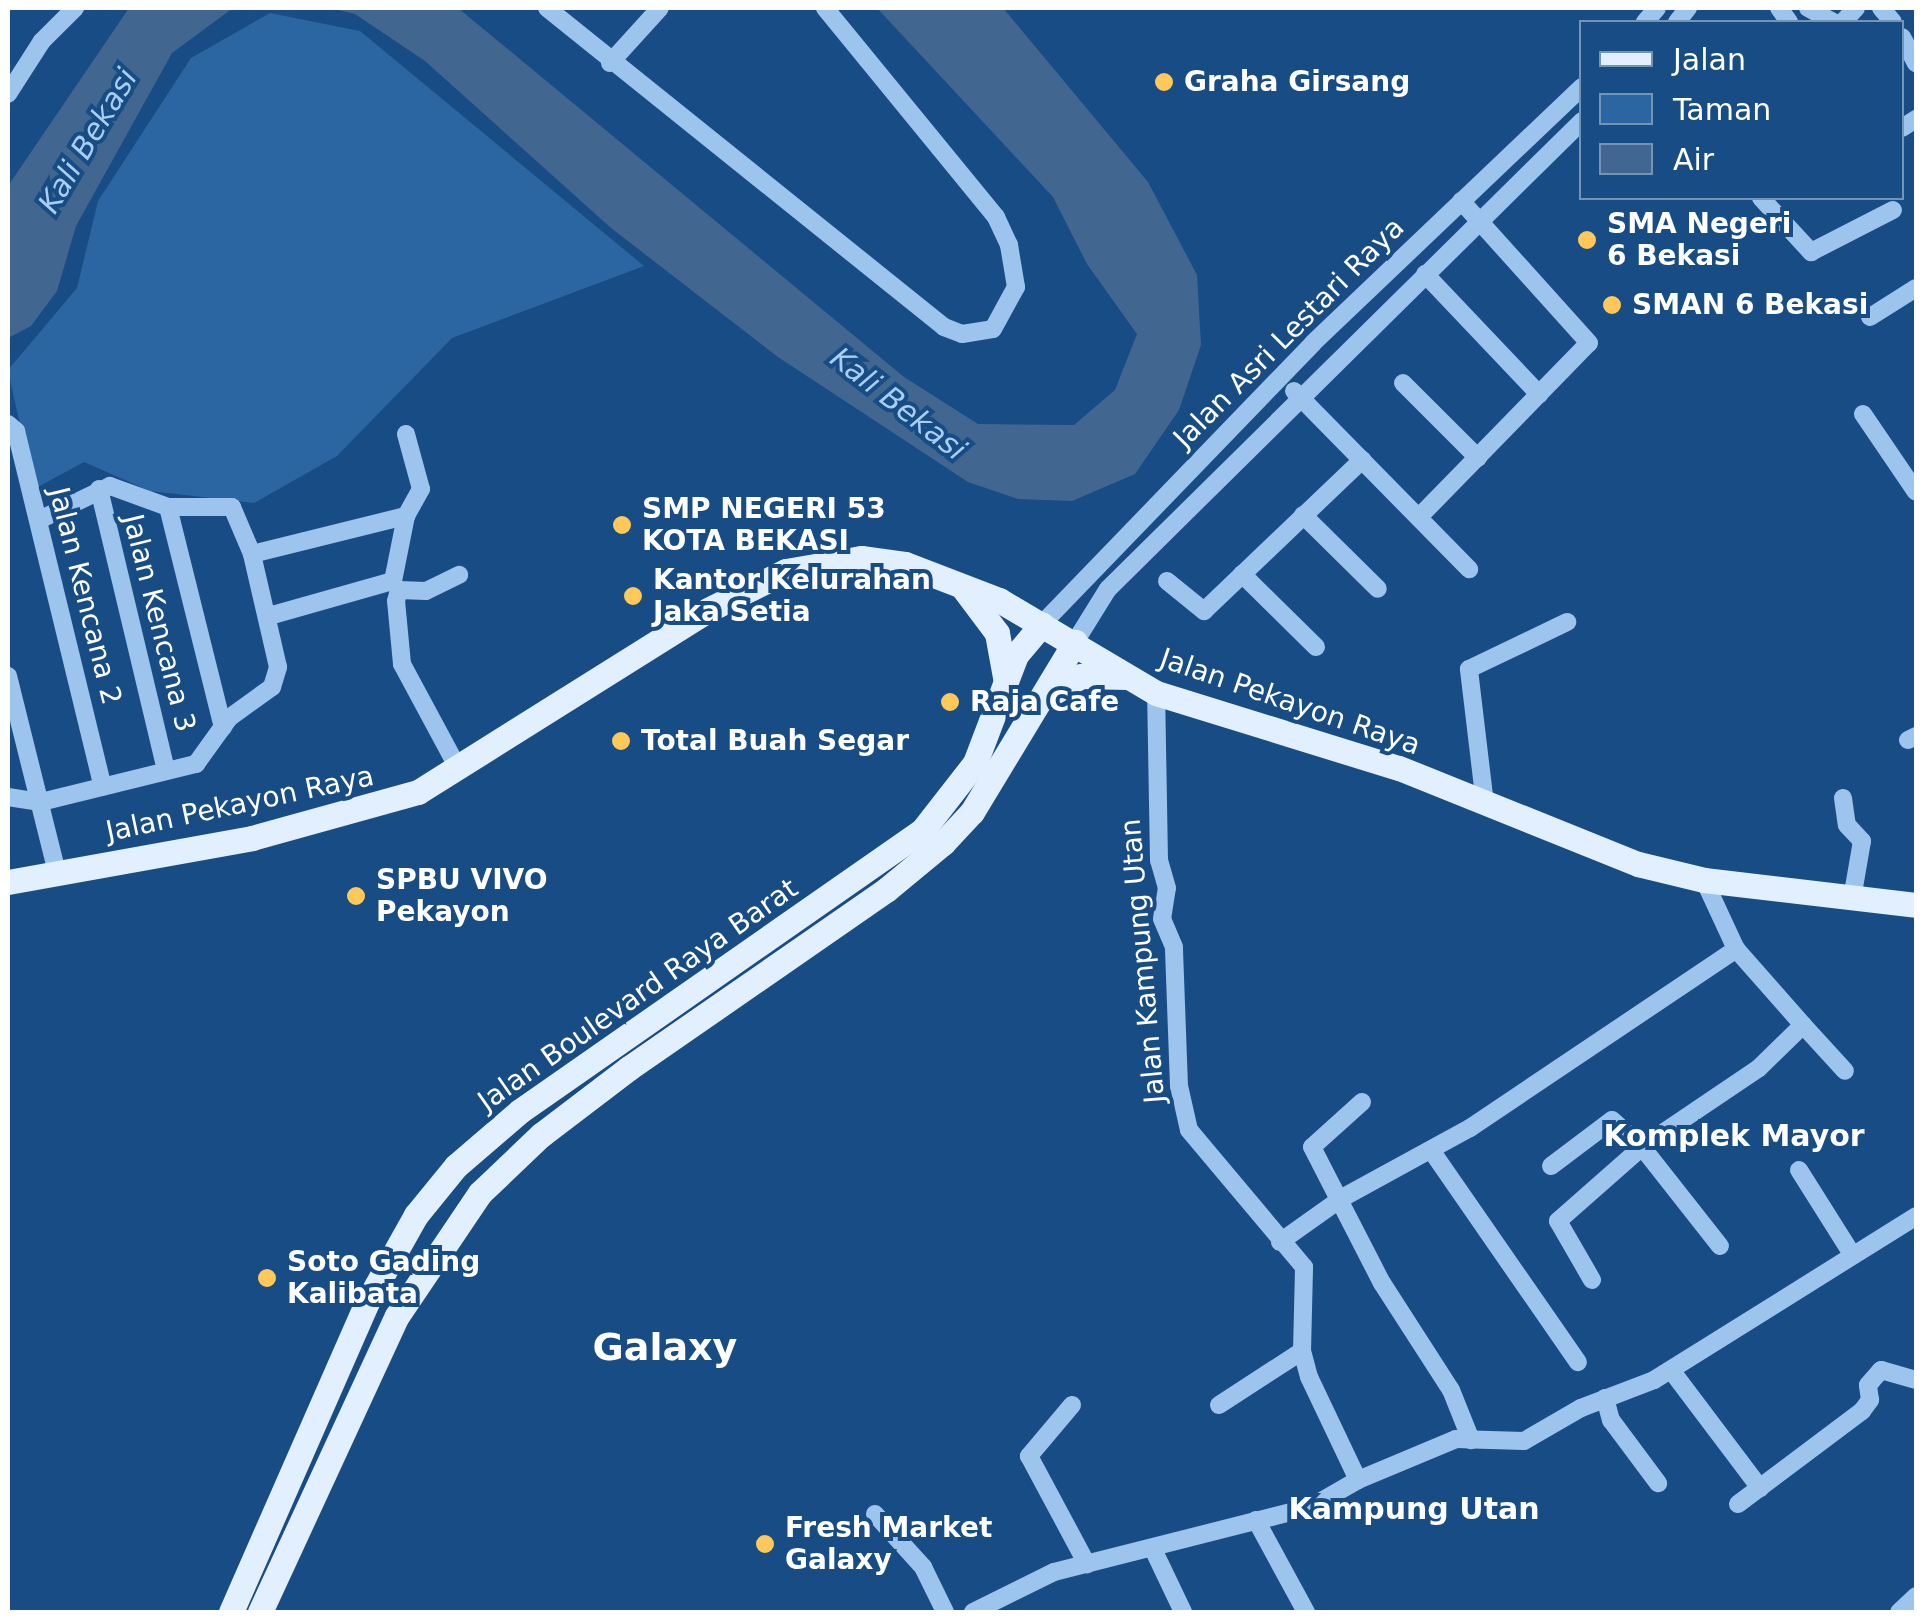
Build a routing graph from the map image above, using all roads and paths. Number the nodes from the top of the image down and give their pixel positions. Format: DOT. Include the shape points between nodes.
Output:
graph roads {
  1 [pos="75,8"];
  2 [pos="547,8"];
  3 [pos="660,8"];
  4 [pos="825,8"];
  5 [pos="610,62"];
  6 [pos="1579,90"];
  7 [pos="8,94"];
  8 [pos="1579,125"];
  9 [pos="1536,131"];
  10 [pos="1553,150"];
  11 [pos="1763,200"];
  12 [pos="1460,201"];
  13 [pos="1892,210"];
  14 [pos="1478,222"];
  15 [pos="1426,274"];
  16 [pos="1916,288"];
  17 [pos="1870,317"];
  18 [pos="1282,378"];
  19 [pos="1403,383"];
  20 [pos="1538,394"];
  21 [pos="1301,399"];
  22 [pos="1863,414"];
  23 [pos="8,424"];
  24 [pos="406,434"];
  25 [pos="1478,458"];
  26 [pos="1362,460"];
  27 [pos="99,489"];
  28 [pos="1916,492"];
  29 [pos="1166,495"];
  30 [pos="168,507"];
  31 [pos="406,516"];
  32 [pos="1185,516"];
  33 [pos="1304,516"];
  34 [pos="1419,517"];
  35 [pos="40,520"];
  36 [pos="252,554"];
  37 [pos="1469,569"];
  38 [pos="1090,572"];
  39 [pos="1242,574"];
  40 [pos="460,576"];
  41 [pos="1167,581"];
  42 [pos="960,585"];
  43 [pos="1108,589"];
  44 [pos="1378,589"];
  45 [pos="269,616"];
  46 [pos="1567,622"];
  47 [pos="1042,624"];
  48 [pos="1075,642"];
  49 [pos="1316,647"];
  50 [pos="8,676"];
  51 [pos="1132,678"];
  52 [pos="1007,683"];
  53 [pos="1156,693"];
  54 [pos="1036,700"];
  55 [pos="223,727"];
  56 [pos="166,770"];
  57 [pos="459,770"];
  58 [pos="104,787"];
  59 [pos="8,797"];
  60 [pos="1843,798"];
  61 [pos="41,802"];
  62 [pos="1485,804"];
  63 [pos="872,868"];
  64 [pos="57,874"];
  65 [pos="1704,880"];
  66 [pos="8,882"];
  67 [pos="886,890"];
  68 [pos="1852,899"];
  69 [pos="1916,906"];
  70 [pos="1736,948"];
  71 [pos="1803,1025"];
  72 [pos="1846,1071"];
  73 [pos="1362,1102"];
  74 [pos="1642,1147"];
  75 [pos="1431,1150"];
  76 [pos="1551,1166"];
  77 [pos="1799,1170"];
  78 [pos="1342,1198"];
  79 [pos="1916,1216"];
  80 [pos="1280,1242"];
  81 [pos="1720,1246"];
  82 [pos="1852,1254"];
  83 [pos="1592,1280"];
  84 [pos="1302,1351"];
  85 [pos="1578,1362"];
  86 [pos="1672,1370"];
  87 [pos="1916,1380"];
  88 [pos="1605,1398"];
  89 [pos="1219,1405"];
  90 [pos="1072,1406"];
  91 [pos="1471,1440"];
  92 [pos="1358,1480"];
  93 [pos="1658,1483"];
  94 [pos="1760,1488"];
  95 [pos="285,1500"];
  96 [pos="1738,1504"];
  97 [pos="309,1510"];
  98 [pos="875,1514"];
  99 [pos="1256,1520"];
  100 [pos="1153,1550"];
  101 [pos="1088,1564"];
  102 [pos="1916,1596"];
  103 [pos="231,1612"];
  104 [pos="260,1612"];
  105 [pos="945,1612"];
  106 [pos="973,1612"];
  107 [pos="1183,1612"];
  108 [pos="1306,1612"];
  109 [pos="1899,1612"];
  1 -- 7 [label="street" via="42,41"];
  2 -- 5 [label="street"];
  3 -- 5 [label="street"];
  4 -- 5 [label="street" via="996,217 1010,245 1016,287 994,329 962,334 944,328"];
  6 -- 9 [label="street, Jalan Asri Lestari Raya"];
  8 -- 10 [label="street, Jalan Asri Lestari Raya"];
  9 -- 10 [label="street"];
  9 -- 12 [label="street, Jalan Asri Lestari Raya"];
  10 -- 14 [label="street, Jalan Asri Lestari Raya"];
  11 -- 13 [label="street" via="1811,252"];
  12 -- 14 [label="street"];
  12 -- 18 [label="street, Jalan Asri Lestari Raya"];
  14 -- 15 [label="street, Jalan Asri Lestari Raya"];
  14 -- 20 [label="street" via="1588,340"];
  15 -- 20 [label="street"];
  15 -- 21 [label="street, Jalan Asri Lestari Raya"];
  16 -- 17 [label="street"];
  18 -- 21 [label="street"];
  18 -- 29 [label="street, Jalan Asri Lestari Raya"];
  19 -- 25 [label="street"];
  20 -- 25 [label="street"];
  21 -- 26 [label="street"];
  21 -- 32 [label="street, Jalan Asri Lestari Raya"];
  22 -- 28 [label="street"];
  23 -- 35 [label="street, Jalan Kencana 2" via="16,431"];
  24 -- 31 [label="street" via="421,488"];
  25 -- 34 [label="street"];
  26 -- 33 [label="street"];
  26 -- 34 [label="street"];
  27 -- 30 [label="street" via="119,487"];
  27 -- 35 [label="street"];
  27 -- 56 [label="street, Jalan Kencana 3"];
  29 -- 32 [label="street"];
  29 -- 38 [label="street, Jalan Asri Lestari Raya"];
  30 -- 36 [label="street" via="226,505"];
  30 -- 55 [label="street"];
  31 -- 36 [label="street"];
  31 -- 45 [label="street" via="393,582"];
  32 -- 43 [label="street, Jalan Asri Lestari Raya"];
  33 -- 39 [label="street"];
  33 -- 44 [label="street"];
  34 -- 37 [label="street"];
  35 -- 58 [label="street, Jalan Kencana 2"];
  36 -- 45 [label="street"];
  38 -- 43 [label="street" via="1091,587"];
  38 -- 47 [label="street, Jalan Asri Lestari Raya"];
  39 -- 41 [label="street" via="1200,612"];
  39 -- 49 [label="street"];
  40 -- 57 [label="street" via="426,591 400,590 396,601 402,664"];
  42 -- 47 [label="main road, Jalan Pekayon Raya"];
  42 -- 52 [label="main road" via="997,634"];
  42 -- 57 [label="main road, Jalan Pekayon Raya" via="873,558 786,572 708,610"];
  43 -- 48 [label="street, Jalan Asri Lestari Raya"];
  45 -- 55 [label="street" via="278,667 272,687"];
  46 -- 62 [label="street" via="1469,669 1473,748"];
  47 -- 48 [label="main road, Jalan Pekayon Raya"];
  47 -- 52 [label="main road, Jalan Boulevard Raya Barat" via="1016,654"];
  48 -- 51 [label="main road, Jalan Pekayon Raya"];
  48 -- 54 [label="main road, Jalan Boulevard Raya Barat"];
  50 -- 61 [label="street"];
  51 -- 53 [label="main road, Jalan Pekayon Raya"];
  51 -- 54 [label="main road" via="1081,676"];
  52 -- 54 [label="main road" via="1030,676"];
  52 -- 63 [label="main road, Jalan Boulevard Raya Barat" via="953,798"];
  53 -- 62 [label="main road, Jalan Pekayon Raya" via="1398,768"];
  53 -- 80 [label="street, Jalan Kampung Utan" via="1159,860 1167,888 1162,919 1174,947 1179,1086 1189,1130"];
  54 -- 67 [label="main road, Jalan Boulevard Raya Barat" via="972,812"];
  55 -- 56 [label="street" via="206,758"];
  56 -- 58 [label="street"];
  57 -- 64 [label="main road, Jalan Pekayon Raya" via="392,801 311,823"];
  58 -- 61 [label="street"];
  59 -- 61 [label="street"];
  60 -- 68 [label="street" via="1847,825 1862,841"];
  61 -- 64 [label="street"];
  62 -- 65 [label="main road, Jalan Pekayon Raya" via="1638,864"];
  63 -- 67 [label="main road"];
  63 -- 95 [label="main road, Jalan Boulevard Raya Barat" via="520,1111 456,1166 416,1214 366,1304"];
  64 -- 66 [label="main road, Jalan Pekayon Raya"];
  65 -- 68 [label="main road, Jalan Pekayon Raya"];
  65 -- 70 [label="street"];
  67 -- 97 [label="main road, Jalan Boulevard Raya Barat" via="629,1068 541,1134 480,1193 397,1316"];
  68 -- 69 [label="main road, Jalan Pekayon Raya"];
  70 -- 71 [label="street"];
  70 -- 75 [label="street"];
  71 -- 72 [label="street"];
  71 -- 74 [label="street" via="1759,1068"];
  73 -- 78 [label="street" via="1312,1142"];
  74 -- 76 [label="street" via="1612,1120"];
  74 -- 81 [label="street"];
  74 -- 83 [label="street" via="1558,1221"];
  75 -- 78 [label="street"];
  75 -- 85 [label="street"];
  77 -- 82 [label="street"];
  78 -- 80 [label="street"];
  78 -- 91 [label="street"];
  79 -- 82 [label="street"];
  80 -- 84 [label="street, Jalan Kampung Utan" via="1306,1272"];
  82 -- 86 [label="street"];
  84 -- 89 [label="street"];
  84 -- 92 [label="street, Jalan Kampung Utan" via="1316,1397"];
  86 -- 88 [label="street"];
  86 -- 94 [label="street"];
  87 -- 94 [label="street" via="1881,1370 1868,1385 1870,1400 1862,1411"];
  88 -- 91 [label="street" via="1524,1440"];
  88 -- 93 [label="street" via="1632,1454"];
  90 -- 101 [label="street" via="1029,1456"];
  91 -- 92 [label="street" via="1446,1442"];
  92 -- 99 [label="street" via="1311,1506"];
  94 -- 96 [label="street"];
  95 -- 97 [label="main road"];
  95 -- 103 [label="main road, Jalan Boulevard Raya Barat"];
  97 -- 104 [label="main road, Jalan Boulevard Raya Barat"];
  98 -- 105 [label="street" via="923,1567"];
  99 -- 100 [label="street"];
  99 -- 108 [label="street"];
  100 -- 101 [label="street"];
  100 -- 107 [label="street"];
  101 -- 106 [label="street" via="1054,1572"];
  102 -- 109 [label="street"];
}
